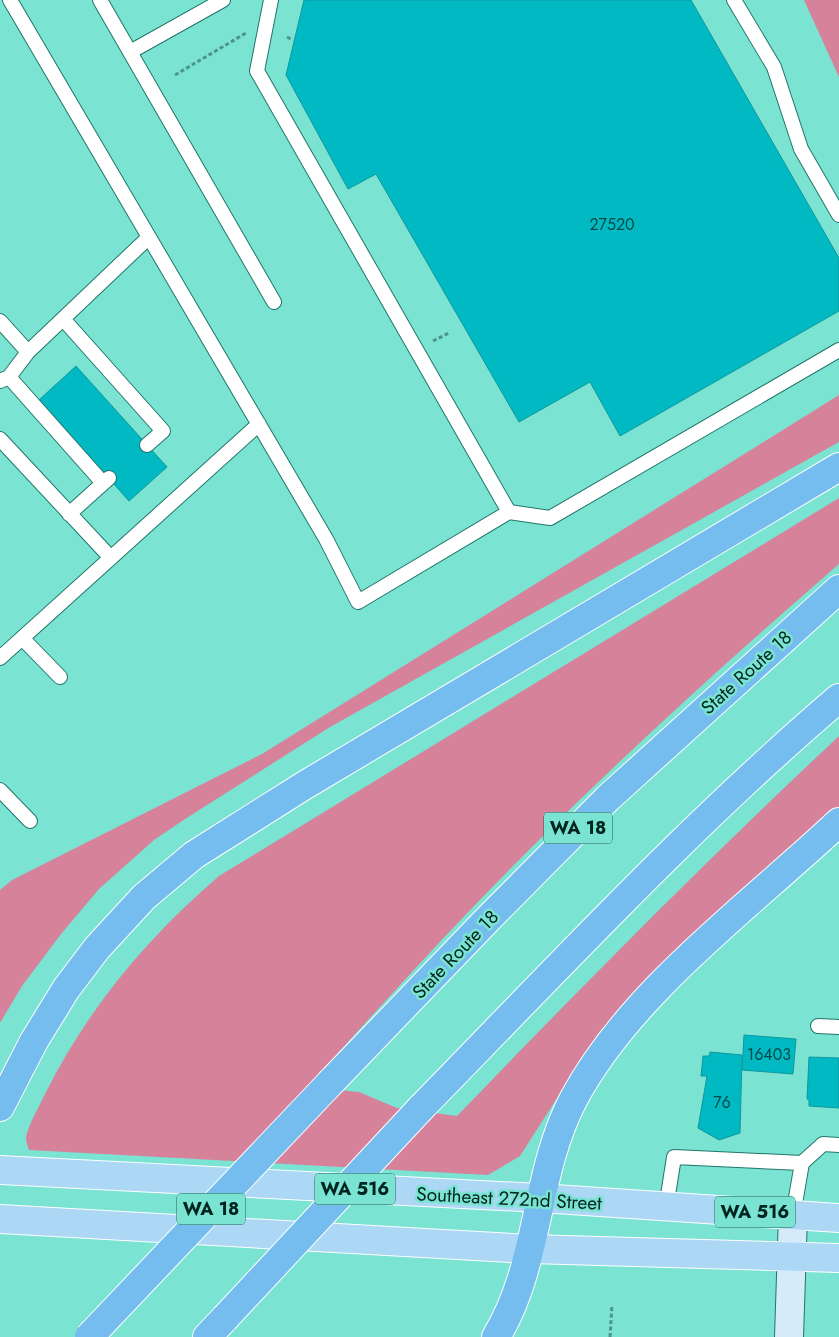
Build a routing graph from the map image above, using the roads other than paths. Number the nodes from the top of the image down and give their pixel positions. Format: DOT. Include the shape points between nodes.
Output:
graph roads {
  1 [pos="10,0"];
  2 [pos="100,0"];
  3 [pos="224,0"];
  4 [pos="271,0"];
  5 [pos="734,0"];
  6 [pos="130,52"];
  7 [pos="839,215"];
  8 [pos="149,237"];
  9 [pos="274,302"];
  10 [pos="64,320"];
  11 [pos="0,321"];
  12 [pos="839,350"];
  13 [pos="28,352"];
  14 [pos="4,379"];
  15 [pos="259,424"];
  16 [pos="0,439"];
  17 [pos="147,445"];
  18 [pos="839,466"];
  19 [pos="509,512"];
  20 [pos="69,514"];
  21 [pos="111,558"];
  22 [pos="839,589"];
  23 [pos="22,638"];
  24 [pos="0,658"];
  25 [pos="60,677"];
  26 [pos="839,698"];
  27 [pos="0,790"];
  28 [pos="30,822"];
  29 [pos="839,822"];
  30 [pos="818,1026"];
  31 [pos="839,1027"];
  32 [pos="0,1107"];
  33 [pos="839,1145"];
  34 [pos="802,1163"];
  35 [pos="0,1170"];
  36 [pos="540,1198"];
  37 [pos="666,1208"];
  38 [pos="793,1215"];
  39 [pos="839,1218"];
  40 [pos="0,1219"];
  41 [pos="530,1249"];
  42 [pos="792,1255"];
  43 [pos="839,1258"];
  44 [pos="89,1337"];
  45 [pos="207,1337"];
  46 [pos="496,1337"];
  47 [pos="789,1337"];
  1 -- 8 [label="lane"];
  2 -- 6 [label="lane"];
  3 -- 6 [label="lane"];
  4 -- 19 [label="lane" via="258,72"];
  5 -- 7 [label="lane" via="774,67 802,150"];
  6 -- 9 [label="lane"];
  8 -- 10 [label="lane"];
  8 -- 15 [label="lane"];
  10 -- 13 [label="lane"];
  10 -- 17 [label="lane" via="163,431"];
  11 -- 13 [label="lane"];
  12 -- 19 [label="lane" via="550,518"];
  13 -- 14 [label="lane"];
  14 -- 20 [label="lane" via="106,481"];
  15 -- 19 [label="lane" via="326,539 358,602"];
  15 -- 21 [label="lane"];
  16 -- 20 [label="lane"];
  18 -- 32 [label="highway" via="305,785 194,855 144,896 97,948 61,996"];
  20 -- 21 [label="lane"];
  21 -- 23 [label="lane"];
  22 -- 44 [label="highway, State Route 18 / WA 18, bridge" via="608,798 486,921"];
  23 -- 24 [label="lane"];
  23 -- 25 [label="lane"];
  26 -- 45 [label="highway, bridge" via="776,752 647,874"];
  27 -- 28 [label="lane"];
  29 -- 36 [label="highway" via="674,972 629,1019 573,1100"];
  30 -- 31 [label="lane"];
  33 -- 34 [label="lane" via="823,1144"];
  34 -- 37 [label="lane" via="674,1157"];
  34 -- 38 [label="lane"];
  35 -- 36 [label="main road, Southeast 272nd Street / WA 516"];
  36 -- 37 [label="main road, Southeast 272nd Street / WA 516"];
  36 -- 41 [label="highway"];
  37 -- 38 [label="main road, Southeast 272nd Street / WA 516"];
  38 -- 39 [label="main road, Southeast 272nd Street / WA 516"];
  38 -- 42 [label="street"];
  40 -- 41 [label="main road, WA 516"];
  41 -- 42 [label="main road, WA 516"];
  41 -- 46 [label="highway" via="520,1289"];
  42 -- 43 [label="main road, WA 516"];
  42 -- 47 [label="street"];
}
